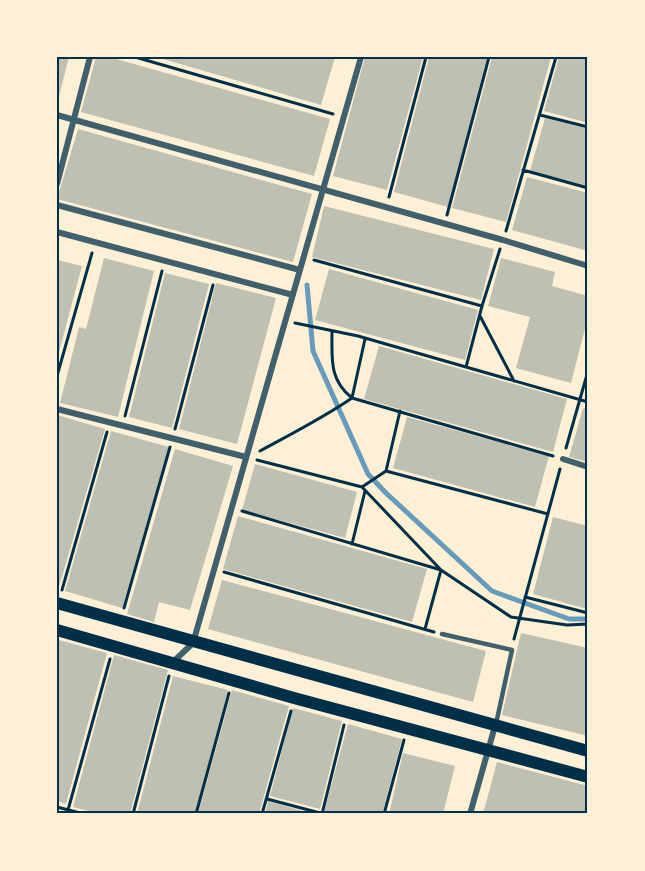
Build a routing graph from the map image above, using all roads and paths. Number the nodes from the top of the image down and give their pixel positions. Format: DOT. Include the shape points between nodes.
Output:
graph roads {
  1 [pos="90,57"];
  2 [pos="135,57"];
  3 [pos="361,57"];
  4 [pos="426,57"];
  5 [pos="489,57"];
  6 [pos="556,57"];
  7 [pos="540,115"];
  8 [pos="57,116"];
  9 [pos="344,117"];
  10 [pos="74,120"];
  11 [pos="588,127"];
  12 [pos="523,170"];
  13 [pos="57,184"];
  14 [pos="588,188"];
  15 [pos="323,189"];
  16 [pos="57,205"];
  17 [pos="386,208"];
  18 [pos="445,224"];
  19 [pos="57,232"];
  20 [pos="503,240"];
  21 [pos="95,242"];
  22 [pos="304,257"];
  23 [pos="164,260"];
  24 [pos="588,266"];
  25 [pos="300,270"];
  26 [pos="293,295"];
  27 [pos="482,306"];
  28 [pos="479,315"];
  29 [pos="306,325"];
  30 [pos="332,331"];
  31 [pos="365,339"];
  32 [pos="466,367"];
  33 [pos="588,371"];
  34 [pos="57,376"];
  35 [pos="514,381"];
  36 [pos="352,398"];
  37 [pos="581,401"];
  38 [pos="588,402"];
  39 [pos="57,409"];
  40 [pos="400,411"];
  41 [pos="110,422"];
  42 [pos="123,425"];
  43 [pos="246,457"];
  44 [pos="563,459"];
  45 [pos="588,467"];
  46 [pos="386,471"];
  47 [pos="364,488"];
  48 [pos="232,508"];
  49 [pos="548,514"];
  50 [pos="352,544"];
  51 [pos="214,569"];
  52 [pos="441,570"];
  53 [pos="525,597"];
  54 [pos="57,604"];
  55 [pos="588,613"];
  56 [pos="519,618"];
  57 [pos="588,624"];
  58 [pos="425,629"];
  59 [pos="57,630"];
  60 [pos="442,634"];
  61 [pos="193,643"];
  62 [pos="113,646"];
  63 [pos="512,650"];
  64 [pos="173,663"];
  65 [pos="232,679"];
  66 [pos="294,698"];
  67 [pos="348,712"];
  68 [pos="495,726"];
  69 [pos="407,728"];
  70 [pos="488,750"];
  71 [pos="588,751"];
  72 [pos="588,777"];
  73 [pos="267,799"];
  74 [pos="57,807"];
  75 [pos="68,810"];
  76 [pos="74,813"];
  77 [pos="84,814"];
  78 [pos="133,814"];
  79 [pos="196,814"];
  80 [pos="262,814"];
  81 [pos="323,814"];
  82 [pos="384,814"];
  83 [pos="470,814"];
  1 -- 10 [label="street"];
  2 -- 9 [label="path"];
  3 -- 9 [label="street"];
  4 -- 17 [label="path"];
  5 -- 18 [label="path"];
  6 -- 7 [label="path"];
  7 -- 11 [label="path"];
  7 -- 12 [label="path"];
  8 -- 10 [label="street"];
  9 -- 15 [label="street"];
  10 -- 13 [label="street"];
  10 -- 15 [label="street"];
  12 -- 14 [label="path"];
  12 -- 20 [label="path"];
  15 -- 17 [label="street"];
  15 -- 22 [label="street"];
  16 -- 25 [label="street"];
  17 -- 18 [label="street"];
  18 -- 20 [label="street"];
  19 -- 21 [label="street"];
  20 -- 24 [label="street"];
  20 -- 27 [label="path"];
  21 -- 23 [label="street"];
  21 -- 34 [label="path"];
  22 -- 25 [label="street"];
  22 -- 27 [label="path"];
  23 -- 26 [label="street"];
  23 -- 42 [label="path"];
  25 -- 26 [label="street"];
  26 -- 43 [label="street"];
  27 -- 28 [label="path"];
  28 -- 32 [label="path"];
  28 -- 35 [label="path"];
  29 -- 30 [label="path"];
  30 -- 31 [label="path"];
  30 -- 36 [label="path" via="333,369 341,390"];
  31 -- 32 [label="path"];
  31 -- 36 [label="path"];
  32 -- 35 [label="path"];
  33 -- 37 [label="path"];
  35 -- 37 [label="path"];
  36 -- 40 [label="path"];
  36 -- 43 [label="path"];
  37 -- 38 [label="path"];
  37 -- 44 [label="path"];
  39 -- 41 [label="street"];
  40 -- 44 [label="path"];
  40 -- 46 [label="path"];
  41 -- 42 [label="street"];
  41 -- 54 [label="path"];
  42 -- 43 [label="street"];
  43 -- 47 [label="path"];
  43 -- 48 [label="street"];
  44 -- 45 [label="street"];
  44 -- 49 [label="path"];
  46 -- 47 [label="path"];
  46 -- 49 [label="path"];
  47 -- 50 [label="path"];
  47 -- 52 [label="path"];
  48 -- 50 [label="path"];
  48 -- 51 [label="street"];
  49 -- 53 [label="path"];
  50 -- 52 [label="path"];
  51 -- 58 [label="path"];
  51 -- 61 [label="street"];
  52 -- 56 [label="path" via="511,617"];
  52 -- 58 [label="path"];
  53 -- 55 [label="path"];
  53 -- 56 [label="path"];
  54 -- 61 [label="main road"];
  56 -- 57 [label="path"];
  56 -- 63 [label="path"];
  58 -- 60 [label="path"];
  59 -- 62 [label="main road"];
  60 -- 63 [label="lane"];
  61 -- 64 [label="street"];
  61 -- 68 [label="main road"];
  62 -- 64 [label="main road"];
  62 -- 75 [label="path"];
  63 -- 68 [label="lane"];
  64 -- 65 [label="main road"];
  64 -- 78 [label="path"];
  65 -- 66 [label="main road"];
  65 -- 79 [label="path"];
  66 -- 67 [label="main road"];
  66 -- 73 [label="path"];
  67 -- 69 [label="main road"];
  67 -- 81 [label="path"];
  68 -- 70 [label="street"];
  68 -- 71 [label="main road"];
  69 -- 70 [label="main road"];
  69 -- 82 [label="path"];
  70 -- 72 [label="main road"];
  70 -- 83 [label="street"];
  73 -- 80 [label="path"];
  73 -- 81 [label="path"];
  74 -- 75 [label="path"];
  75 -- 76 [label="path"];
  76 -- 77 [label="path"];
}
